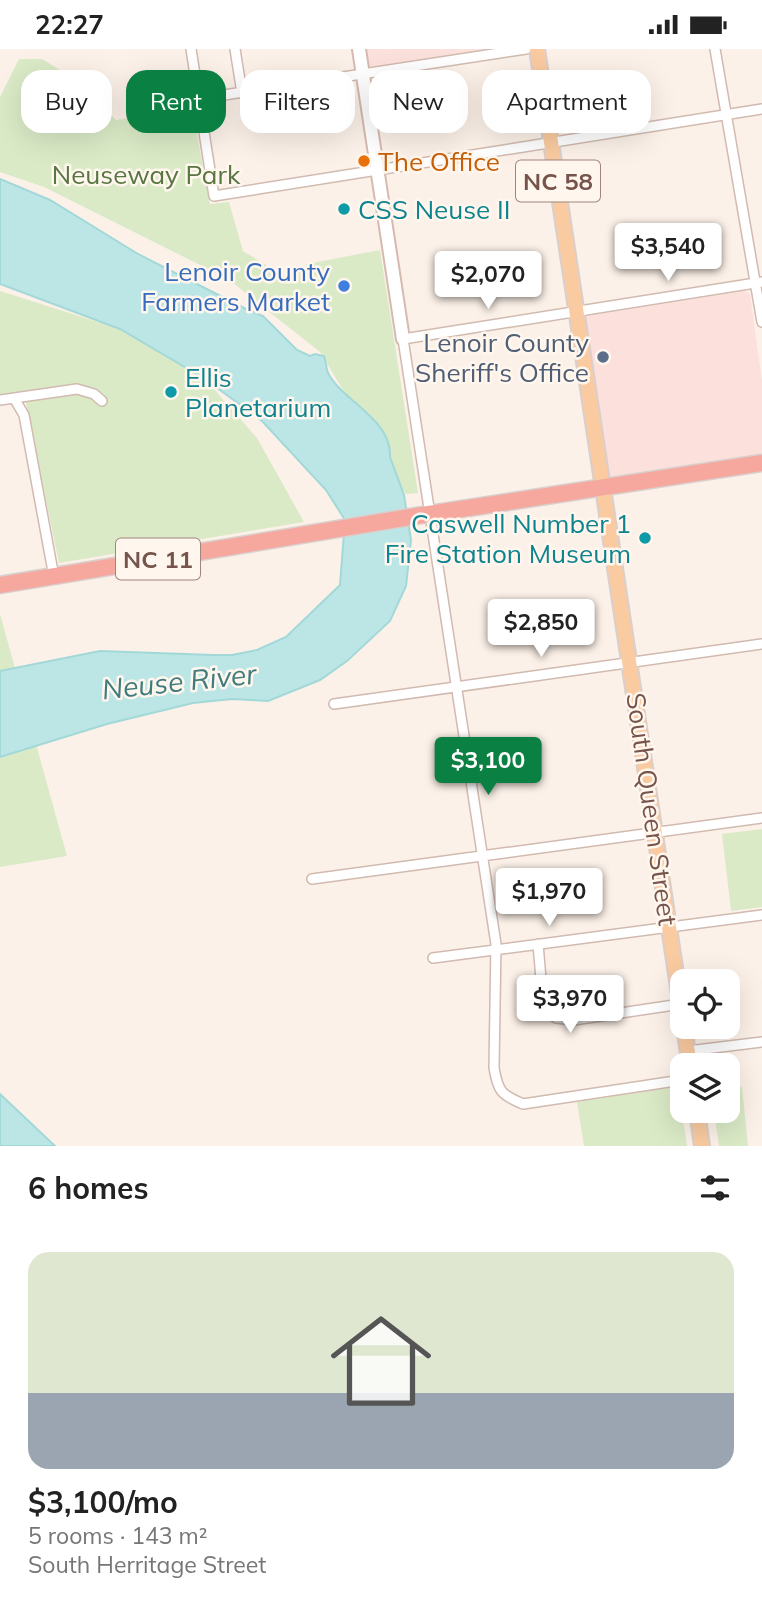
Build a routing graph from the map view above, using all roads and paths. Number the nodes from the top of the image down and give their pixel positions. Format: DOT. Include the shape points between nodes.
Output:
graph roads {
  1 [pos="191,49"];
  2 [pos="237,49"];
  3 [pos="359,49"];
  4 [pos="445,49"];
  5 [pos="526,49"];
  6 [pos="537,49"];
  7 [pos="715,49"];
  8 [pos="447,61"];
  9 [pos="194,70"];
  10 [pos="363,74"];
  11 [pos="240,75"];
  12 [pos="355,75"];
  13 [pos="762,109"];
  14 [pos="727,114"];
  15 [pos="204,133"];
  16 [pos="552,143"];
  17 [pos="377,171"];
  18 [pos="759,282"];
  19 [pos="578,312"];
  20 [pos="762,321"];
  21 [pos="403,339"];
  22 [pos="14,398"];
  23 [pos="0,400"];
  24 [pos="102,401"];
  25 [pos="762,463"];
  26 [pos="605,488"];
  27 [pos="426,514"];
  28 [pos="54,577"];
  29 [pos="0,585"];
  30 [pos="762,644"];
  31 [pos="630,661"];
  32 [pos="457,687"];
  33 [pos="334,704"];
  34 [pos="762,818"];
  35 [pos="656,832"];
  36 [pos="482,856"];
  37 [pos="312,879"];
  38 [pos="762,915"];
  39 [pos="670,927"];
  40 [pos="538,944"];
  41 [pos="495,950"];
  42 [pos="433,958"];
  43 [pos="676,969"];
  44 [pos="670,1010"];
  45 [pos="762,1042"];
  46 [pos="712,1053"];
  47 [pos="670,1082"];
  48 [pos="699,1123"];
  49 [pos="702,1146"];
  1 -- 9 [label="street"];
  2 -- 11 [label="street"];
  3 -- 10 [label="street"];
  4 -- 8 [label="street"];
  5 -- 8 [label="street"];
  6 -- 16 [label="main road, NC 58"];
  7 -- 14 [label="street"];
  8 -- 10 [label="street"];
  10 -- 12 [label="street"];
  10 -- 17 [label="street"];
  13 -- 14 [label="street"];
  14 -- 16 [label="street"];
  14 -- 18 [label="street"];
  15 -- 17 [label="street" via="214,196"];
  16 -- 17 [label="street"];
  16 -- 19 [label="main road, NC 58"];
  17 -- 21 [label="street"];
  18 -- 19 [label="street"];
  18 -- 20 [label="street"];
  19 -- 21 [label="street"];
  19 -- 26 [label="main road, South Queen Street / NC 58"];
  21 -- 27 [label="street"];
  22 -- 23 [label="street"];
  22 -- 24 [label="street" via="77,389"];
  22 -- 28 [label="street" via="24,415"];
  25 -- 26 [label="highway, NC 11"];
  26 -- 27 [label="highway, NC 11"];
  26 -- 31 [label="main road, South Queen Street / NC 58"];
  27 -- 28 [label="highway, NC 11"];
  27 -- 32 [label="street"];
  28 -- 29 [label="highway, NC 11"];
  30 -- 31 [label="street"];
  31 -- 32 [label="street"];
  31 -- 35 [label="main road, South Queen Street / NC 58"];
  32 -- 33 [label="street"];
  32 -- 36 [label="street"];
  34 -- 35 [label="street"];
  35 -- 36 [label="street"];
  35 -- 39 [label="main road, South Queen Street / NC 58"];
  36 -- 37 [label="street"];
  36 -- 41 [label="street"];
  38 -- 39 [label="street"];
  39 -- 40 [label="street"];
  39 -- 43 [label="main road, South Queen Street / NC 58"];
  40 -- 41 [label="street"];
  40 -- 44 [label="street" via="547,1010 556,1018"];
  41 -- 42 [label="street"];
  41 -- 47 [label="street" via="494,1068 497,1086 507,1097 523,1104"];
  45 -- 46 [label="street"];
  48 -- 49 [label="main road"];
}
